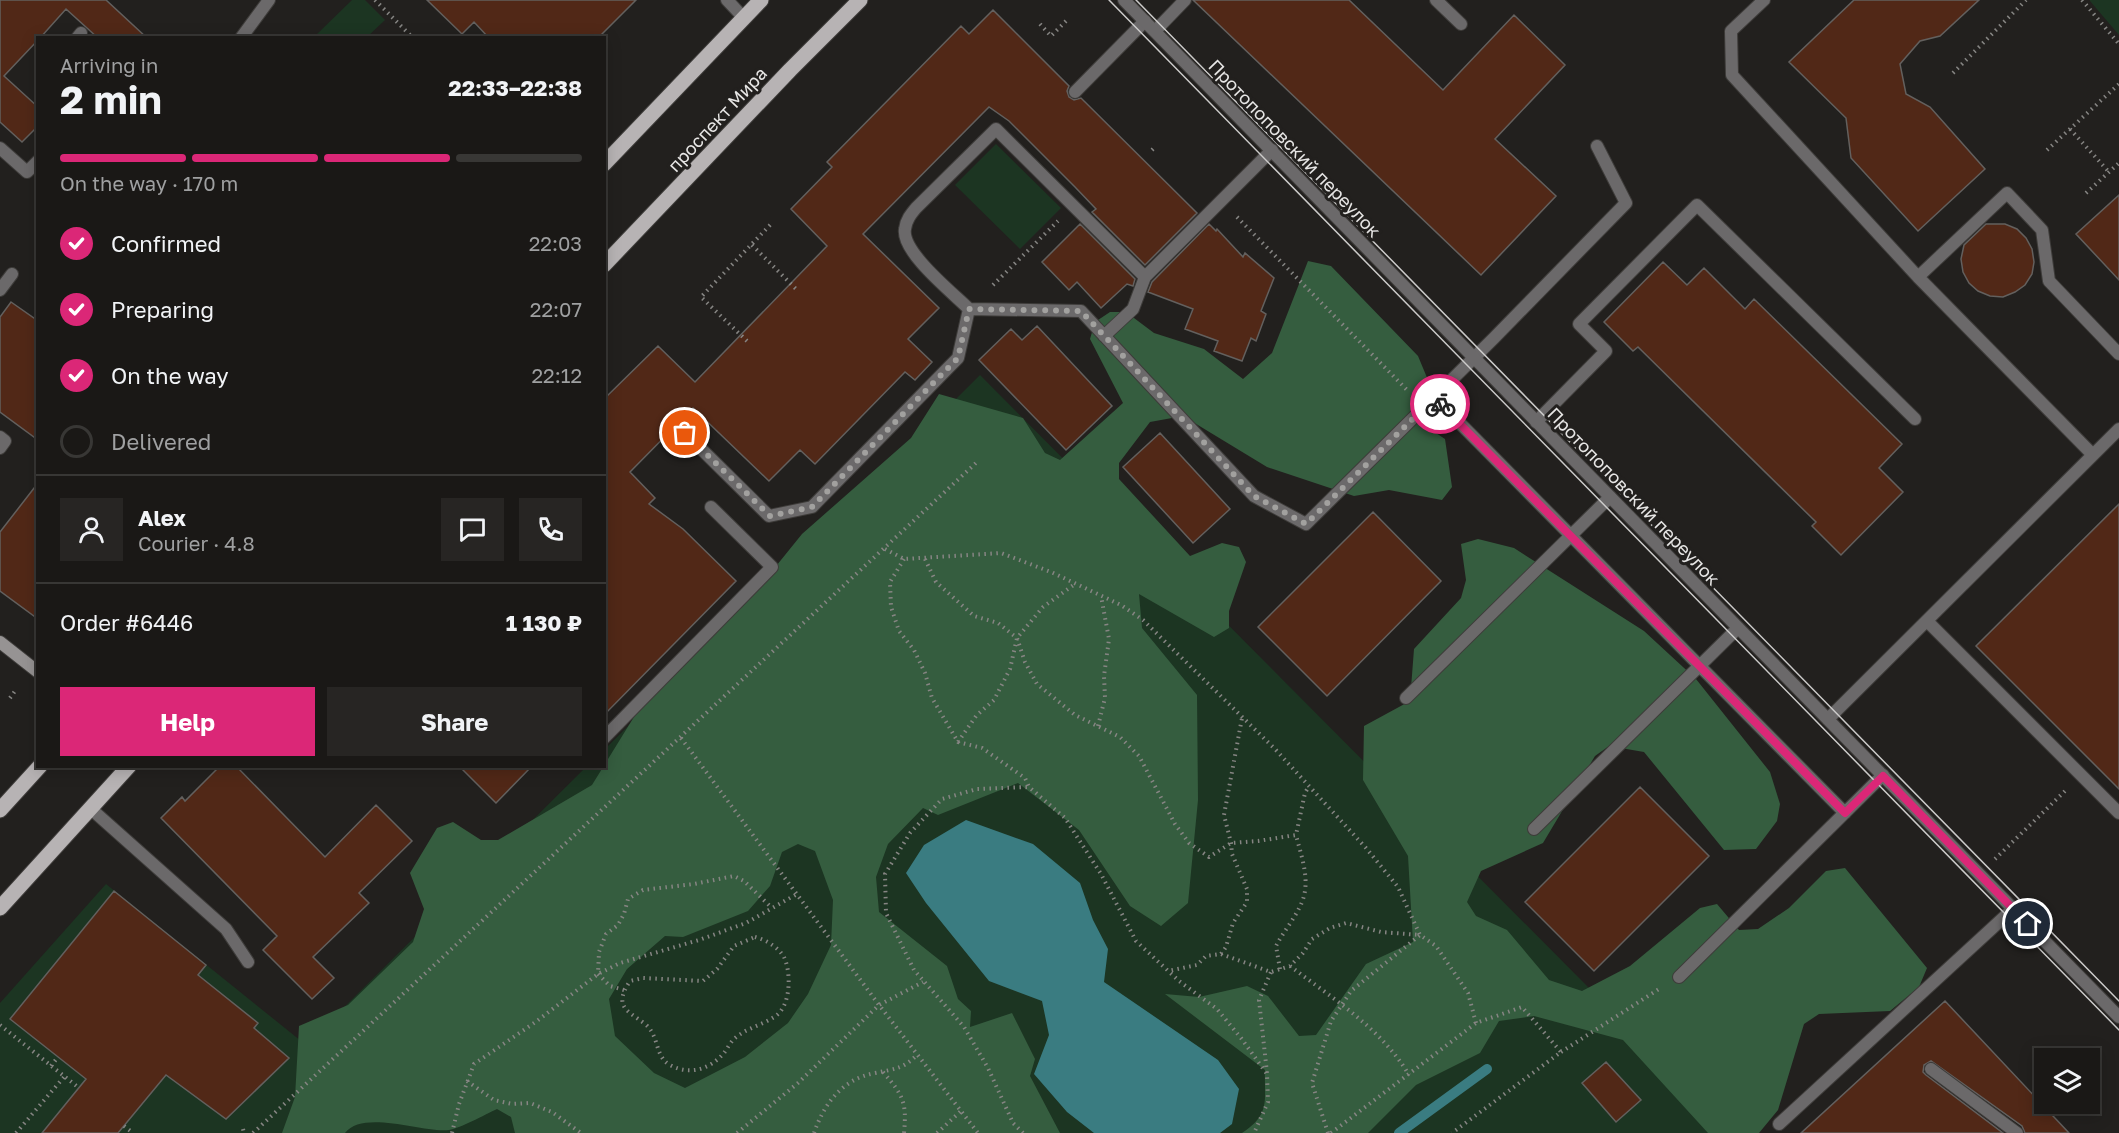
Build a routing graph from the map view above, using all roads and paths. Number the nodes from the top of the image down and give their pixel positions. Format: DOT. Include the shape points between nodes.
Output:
graph roads {
  1 [pos="269,0"];
  2 [pos="375,0"];
  3 [pos="726,0"];
  4 [pos="761,0"];
  5 [pos="860,0"];
  6 [pos="1124,0"];
  7 [pos="1185,0"];
  8 [pos="1436,0"];
  9 [pos="1764,0"];
  10 [pos="2026,0"];
  11 [pos="2082,0"];
  12 [pos="744,17"];
  13 [pos="1069,18"];
  14 [pos="1145,21"];
  15 [pos="1040,24"];
  16 [pos="1461,24"];
  17 [pos="1155,31"];
  18 [pos="242,36"];
  19 [pos="411,36"];
  20 [pos="2119,44"];
  21 [pos="1953,73"];
  22 [pos="2119,84"];
  23 [pos="1075,92"];
  24 [pos="2070,129"];
  25 [pos="1028,140"];
  26 [pos="1597,146"];
  27 [pos="0,148"];
  28 [pos="1018,150"];
  29 [pos="1272,150"];
  30 [pos="2047,150"];
  31 [pos="606,162"];
  32 [pos="36,163"];
  33 [pos="2119,163"];
  34 [pos="2109,172"];
  35 [pos="2086,193"];
  36 [pos="1073,205"];
  37 [pos="1230,209"];
  38 [pos="771,224"];
  39 [pos="752,245"];
  40 [pos="606,263"];
  41 [pos="12,274"];
  42 [pos="1918,277"];
  43 [pos="1145,278"];
  44 [pos="0,290"];
  45 [pos="797,290"];
  46 [pos="969,309"];
  47 [pos="1104,336"];
  48 [pos="747,341"];
  49 [pos="2119,354"];
  50 [pos="1474,358"];
  51 [pos="1434,398"];
  52 [pos="1424,407"];
  53 [pos="1914,419"];
  54 [pos="1536,422"];
  55 [pos="2119,429"];
  56 [pos="685,433"];
  57 [pos="0,437"];
  58 [pos="0,448"];
  59 [pos="2093,455"];
  60 [pos="977,462"];
  61 [pos="1610,497"];
  62 [pos="711,507"];
  63 [pos="1570,536"];
  64 [pos="885,549"];
  65 [pos="904,559"];
  66 [pos="925,559"];
  67 [pos="1076,584"];
  68 [pos="1101,595"];
  69 [pos="1927,621"];
  70 [pos="1738,628"];
  71 [pos="1017,638"];
  72 [pos="0,642"];
  73 [pos="1699,666"];
  74 [pos="36,670"];
  75 [pos="15,691"];
  76 [pos="10,698"];
  77 [pos="1406,698"];
  78 [pos="1242,718"];
  79 [pos="1828,719"];
  80 [pos="1098,726"];
  81 [pos="606,736"];
  82 [pos="681,738"];
  83 [pos="958,742"];
  84 [pos="38,768"];
  85 [pos="127,768"];
  86 [pos="2081,775"];
  87 [pos="1883,776"];
  88 [pos="1309,786"];
  89 [pos="1029,787"];
  90 [pos="90,808"];
  91 [pos="0,810"];
  92 [pos="1845,813"];
  93 [pos="2119,813"];
  94 [pos="1534,829"];
  95 [pos="1296,836"];
  96 [pos="1231,843"];
  97 [pos="1995,860"];
  98 [pos="797,894"];
  99 [pos="0,908"];
  100 [pos="772,908"];
  101 [pos="2013,909"];
  102 [pos="1420,934"];
  103 [pos="1221,954"];
  104 [pos="248,962"];
  105 [pos="1290,966"];
  106 [pos="1280,969"];
  107 [pos="1168,971"];
  108 [pos="1271,972"];
  109 [pos="598,974"];
  110 [pos="1679,977"];
  111 [pos="924,982"];
  112 [pos="624,990"];
  113 [pos="879,1005"];
  114 [pos="1342,1005"];
  115 [pos="2119,1017"];
  116 [pos="1476,1023"];
  117 [pos="0,1025"];
  118 [pos="1561,1052"];
  119 [pos="917,1054"];
  120 [pos="58,1057"];
  121 [pos="51,1066"];
  122 [pos="1931,1069"];
  123 [pos="883,1072"];
  124 [pos="1267,1074"];
  125 [pos="1409,1075"];
  126 [pos="64,1077"];
  127 [pos="468,1081"];
  128 [pos="79,1088"];
  129 [pos="961,1111"];
  130 [pos="1779,1124"];
  131 [pos="124,1126"];
  132 [pos="16,1133"];
  133 [pos="133,1133"];
  134 [pos="253,1133"];
  135 [pos="452,1133"];
  136 [pos="581,1133"];
  137 [pos="737,1133"];
  138 [pos="814,1133"];
  139 [pos="904,1133"];
  140 [pos="937,1133"];
  141 [pos="978,1133"];
  142 [pos="1023,1133"];
  143 [pos="1254,1133"];
  144 [pos="1330,1133"];
  145 [pos="1452,1133"];
  146 [pos="2017,1133"];
  1 -- 18 [label="street"];
  2 -- 19 [label="path"];
  3 -- 12 [label="street"];
  4 -- 12 [label="main road"];
  5 -- 40 [label="main road, проспект Мира"];
  6 -- 14 [label="street, Протопоповский переулок"];
  7 -- 17 [label="street"];
  8 -- 16 [label="street"];
  9 -- 42 [label="street" via="1731,31 1732,75"];
  10 -- 21 [label="path"];
  11 -- 20 [label="path"];
  12 -- 31 [label="main road"];
  13 -- 15 [label="path" via="1051,36"];
  14 -- 17 [label="street, Протопоповский переулок"];
  14 -- 23 [label="street"];
  17 -- 29 [label="street, Протопоповский переулок"];
  22 -- 24 [label="path"];
  24 -- 30 [label="path"];
  24 -- 34 [label="path"];
  25 -- 28 [label="street"];
  26 -- 50 [label="street" via="1626,203"];
  27 -- 32 [label="street" via="27,172"];
  28 -- 36 [label="street"];
  28 -- 46 [label="street" via="996,129 916,208 904,229 912,252"];
  29 -- 43 [label="street"];
  29 -- 50 [label="street, Протопоповский переулок"];
  33 -- 34 [label="path"];
  34 -- 35 [label="path"];
  36 -- 43 [label="street"];
  36 -- 46 [label="path"];
  37 -- 52 [label="path"];
  38 -- 39 [label="path"];
  39 -- 45 [label="path"];
  39 -- 48 [label="path" via="701,297"];
  41 -- 44 [label="street"];
  42 -- 49 [label="street" via="2007,193 2042,230 2049,281"];
  42 -- 59 [label="street"];
  43 -- 47 [label="street" via="1133,309"];
  46 -- 47 [label="street" via="1081,311"];
  46 -- 56 [label="street" via="958,358 812,507 770,516"];
  47 -- 52 [label="street" via="1254,496 1306,524"];
  50 -- 51 [label="street"];
  50 -- 54 [label="street, Протопоповский переулок"];
  51 -- 52 [label="street"];
  51 -- 63 [label="street"];
  53 -- 54 [label="street" via="1697,205 1579,324 1606,351"];
  54 -- 61 [label="street, Протопоповский переулок"];
  55 -- 59 [label="street"];
  57 -- 58 [label="street" via="5,441"];
  59 -- 69 [label="street"];
  60 -- 64 [label="path"];
  61 -- 63 [label="street"];
  61 -- 70 [label="street, Протопоповский переулок"];
  62 -- 81 [label="street" via="772,567"];
  63 -- 73 [label="street"];
  63 -- 77 [label="street"];
  64 -- 65 [label="path"];
  64 -- 82 [label="path"];
  65 -- 66 [label="path"];
  65 -- 83 [label="path" via="890,582 891,607 899,631 925,673 932,698"];
  66 -- 67 [label="path" via="1001,553"];
  66 -- 71 [label="path" via="936,582 974,616 998,623"];
  67 -- 68 [label="path"];
  67 -- 71 [label="path" via="1043,607"];
  68 -- 78 [label="path" via="1143,620"];
  68 -- 80 [label="path" via="1109,639 1105,698"];
  69 -- 79 [label="street"];
  69 -- 86 [label="street"];
  70 -- 73 [label="street"];
  70 -- 79 [label="street, Протопоповский переулок"];
  71 -- 80 [label="path" via="1037,684 1075,715"];
  71 -- 83 [label="path" via="1010,669 994,700 976,716"];
  72 -- 74 [label="main road"];
  73 -- 92 [label="street"];
  73 -- 94 [label="street"];
  75 -- 76 [label="path"];
  78 -- 88 [label="path"];
  78 -- 96 [label="path" via="1224,815"];
  79 -- 87 [label="street, Протопоповский переулок"];
  80 -- 96 [label="path" via="1120,737 1139,756 1189,843 1209,857"];
  82 -- 98 [label="path"];
  82 -- 134 [label="path"];
  83 -- 89 [label="path" via="982,748 1025,778"];
  84 -- 91 [label="main road"];
  85 -- 90 [label="main road"];
  86 -- 93 [label="street"];
  86 -- 97 [label="path"];
  87 -- 92 [label="street"];
  87 -- 101 [label="street, Протопоповский переулок"];
  88 -- 95 [label="path"];
  88 -- 102 [label="path" via="1398,887"];
  89 -- 107 [label="path" via="1065,819 1101,874 1136,941"];
  89 -- 111 [label="path" via="977,789 942,799 910,833 885,874 886,913"];
  90 -- 99 [label="main road"];
  90 -- 104 [label="street" via="226,929"];
  92 -- 110 [label="street"];
  95 -- 96 [label="path"];
  95 -- 106 [label="path" via="1304,869 1304,896 1276,946"];
  96 -- 103 [label="path" via="1247,889 1247,902 1233,923"];
  98 -- 100 [label="path"];
  98 -- 113 [label="path"];
  100 -- 109 [label="path" via="746,923 620,963"];
  100 -- 109 [label="path" via="734,876 643,890 628,899 618,925 606,934 599,952"];
  101 -- 115 [label="street, Протопоповский переулок"];
  101 -- 130 [label="street"];
  102 -- 105 [label="path" via="1381,932 1346,923 1312,939"];
  102 -- 114 [label="path" via="1351,991"];
  102 -- 116 [label="path" via="1436,946 1468,993"];
  103 -- 107 [label="path" via="1206,956 1197,965"];
  103 -- 108 [label="path"];
  105 -- 106 [label="path"];
  105 -- 114 [label="path"];
  106 -- 108 [label="path"];
  107 -- 124 [label="path" via="1217,1009"];
  108 -- 124 [label="path" via="1259,1000"];
  109 -- 112 [label="path" via="610,986"];
  109 -- 127 [label="path" via="474,1064"];
  110 -- 118 [label="path"];
  111 -- 113 [label="path"];
  111 -- 142 [label="path" via="964,1027 1013,1123"];
  112 -- 112 [label="path" via="626,1011 654,1033 661,1056 670,1065 701,1070 724,1053 734,1039 780,1013 787,998 788,978 784,958 764,939 754,936 734,946 703,981 643,978 630,981"];
  113 -- 119 [label="path"];
  113 -- 137 [label="path" via="798,1083"];
  114 -- 125 [label="path" via="1400,1060"];
  114 -- 144 [label="path" via="1331,1021 1312,1083"];
  116 -- 118 [label="path" via="1522,1007"];
  116 -- 125 [label="path"];
  117 -- 121 [label="path"];
  118 -- 145 [label="path"];
  119 -- 123 [label="path" via="902,1066"];
  119 -- 129 [label="path"];
  120 -- 121 [label="path"];
  121 -- 126 [label="path"];
  122 -- 146 [label="street"];
  123 -- 138 [label="path" via="856,1080 836,1093"];
  123 -- 139 [label="path" via="900,1091 906,1115"];
  124 -- 143 [label="path" via="1268,1102"];
  125 -- 144 [label="path"];
  126 -- 128 [label="path"];
  126 -- 132 [label="path"];
  127 -- 135 [label="path"];
  127 -- 136 [label="path" via="494,1100 530,1103 552,1112"];
  129 -- 140 [label="path"];
  129 -- 141 [label="path"];
  131 -- 133 [label="path"];
}
